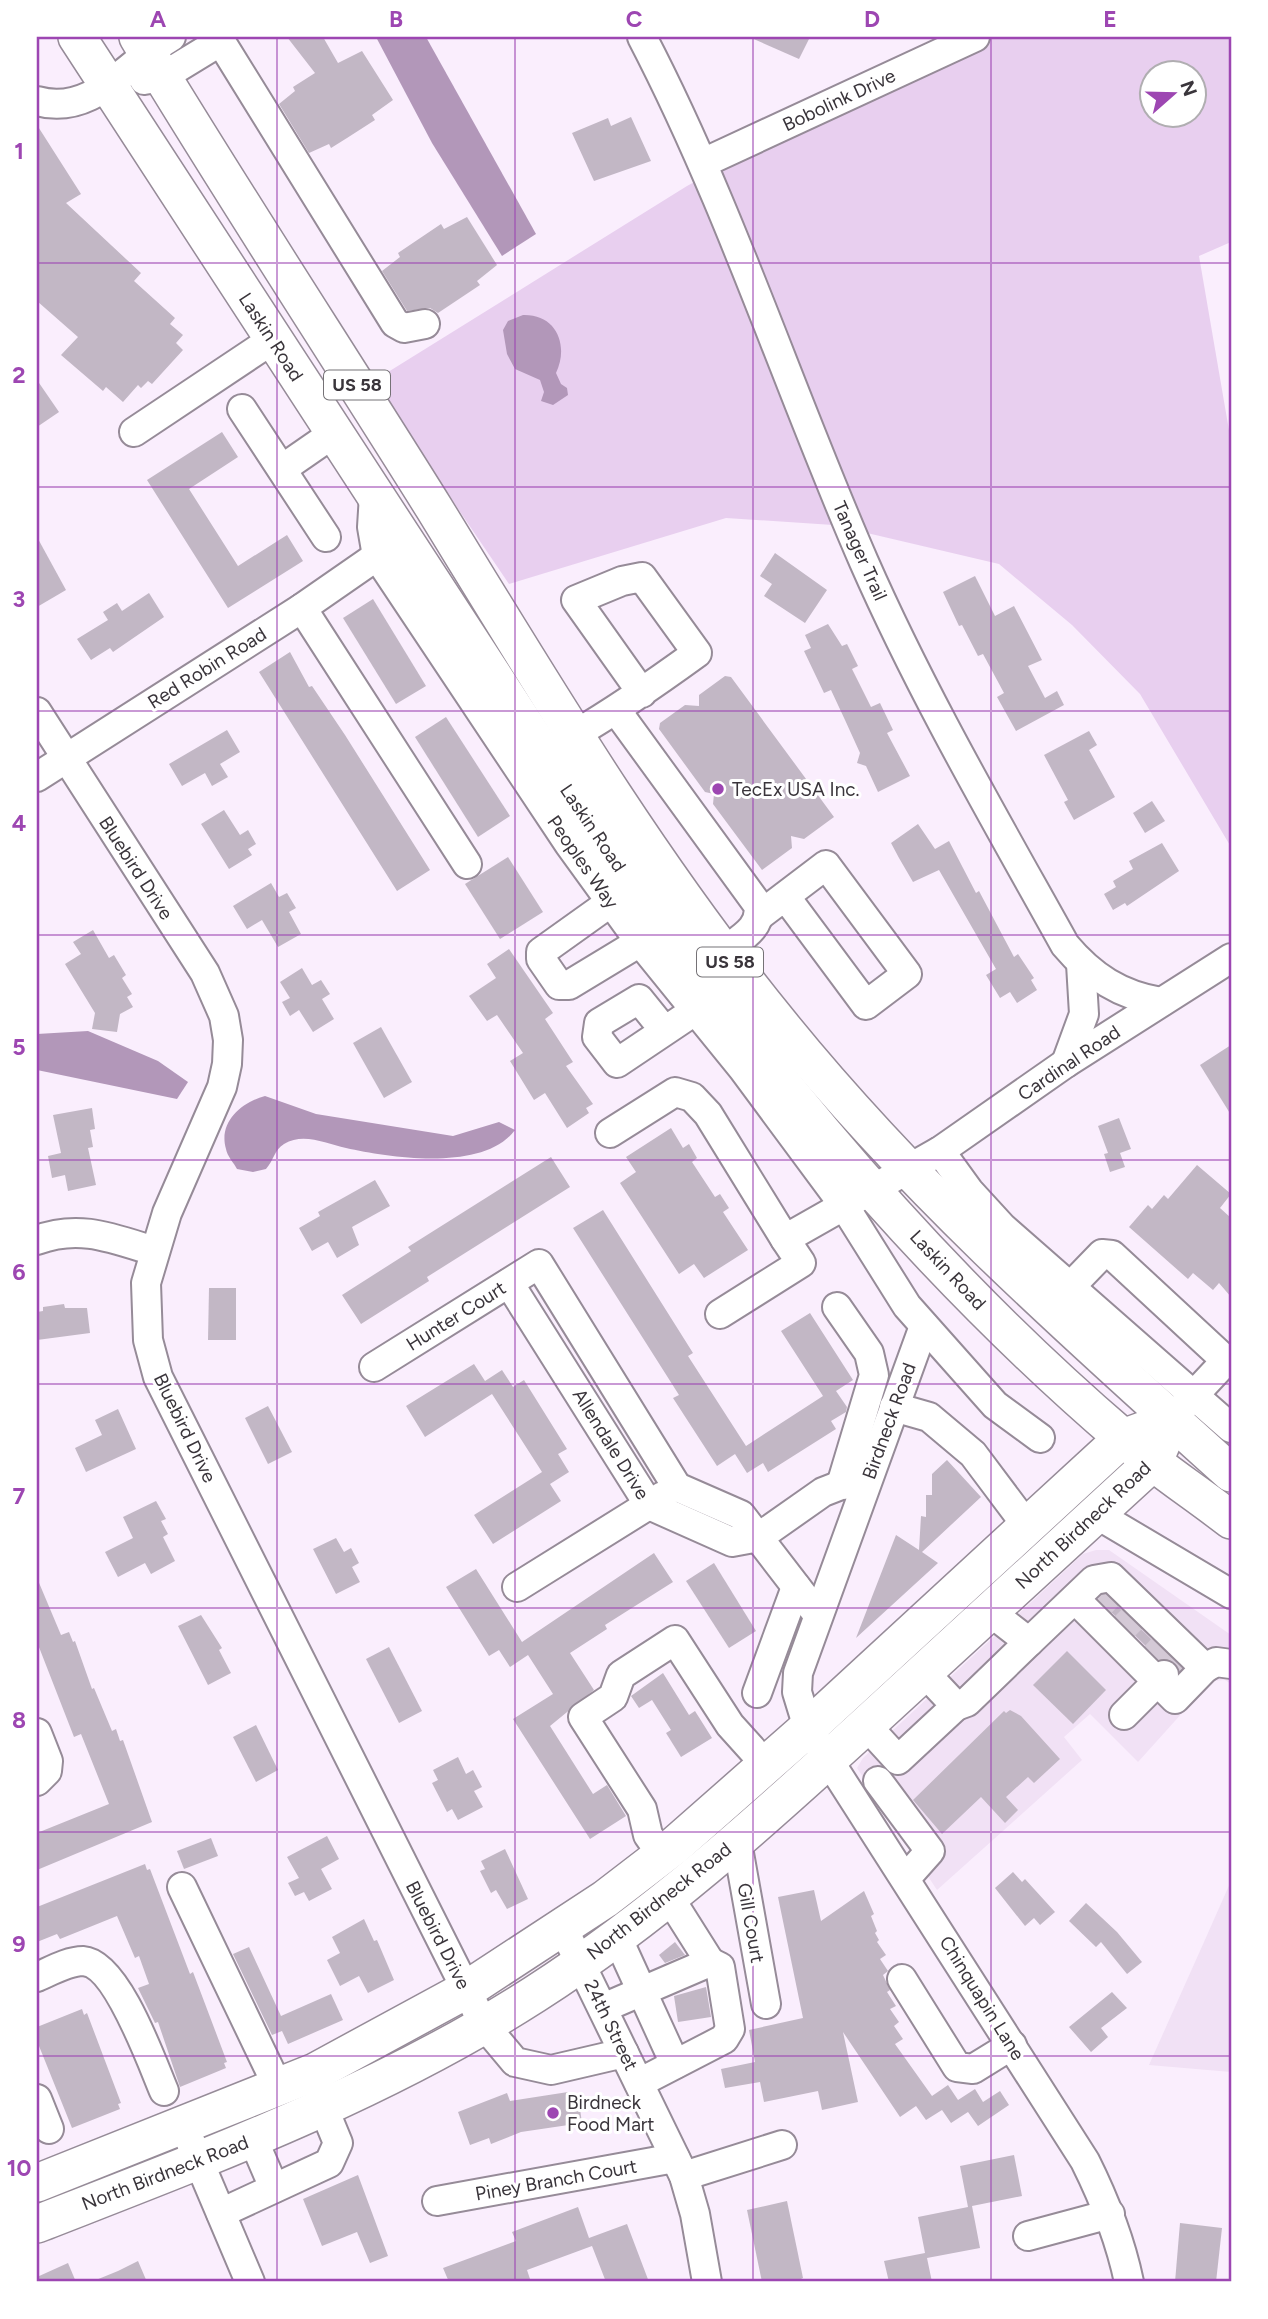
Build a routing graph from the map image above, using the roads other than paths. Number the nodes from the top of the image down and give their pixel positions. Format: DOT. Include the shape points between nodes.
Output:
graph roads {
  1 [pos="76,37"];
  2 [pos="642,37"];
  3 [pos="975,37"];
  4 [pos="220,39"];
  5 [pos="154,50"];
  6 [pos="107,87"];
  7 [pos="37,101"];
  8 [pos="703,163"];
  9 [pos="425,324"];
  10 [pos="272,340"];
  11 [pos="242,409"];
  12 [pos="134,432"];
  13 [pos="334,433"];
  14 [pos="282,469"];
  15 [pos="374,495"];
  16 [pos="326,537"];
  17 [pos="377,556"];
  18 [pos="302,608"];
  19 [pos="642,693"];
  20 [pos="616,710"];
  21 [pos="37,712"];
  22 [pos="574,735"];
  23 [pos="545,756"];
  24 [pos="65,760"];
  25 [pos="37,778"];
  26 [pos="554,797"];
  27 [pos="467,864"];
  28 [pos="785,896"];
  29 [pos="611,902"];
  30 [pos="760,915"];
  31 [pos="640,942"];
  32 [pos="723,952"];
  33 [pos="1231,958"];
  34 [pos="1081,964"];
  35 [pos="1161,1002"];
  36 [pos="696,1010"];
  37 [pos="664,1030"];
  38 [pos="1066,1063"];
  39 [pos="610,1133"];
  40 [pos="924,1161"];
  41 [pos="858,1196"];
  42 [pos="785,1239"];
  43 [pos="37,1240"];
  44 [pos="154,1251"];
  45 [pos="538,1264"];
  46 [pos="509,1283"];
  47 [pos="1070,1287"];
  48 [pos="837,1307"];
  49 [pos="720,1314"];
  50 [pos="924,1326"];
  51 [pos="374,1367"];
  52 [pos="894,1407"];
  53 [pos="1182,1408"];
  54 [pos="1231,1428"];
  55 [pos="1040,1437"];
  56 [pos="1123,1438"];
  57 [pos="1154,1461"];
  58 [pos="1231,1473"];
  59 [pos="853,1484"];
  60 [pos="677,1487"];
  61 [pos="649,1505"];
  62 [pos="1096,1514"];
  63 [pos="1231,1520"];
  64 [pos="1027,1526"];
  65 [pos="759,1537"];
  66 [pos="517,1587"];
  67 [pos="796,1587"];
  68 [pos="1231,1594"];
  69 [pos="989,1611"];
  70 [pos="818,1615"];
  71 [pos="1145,1639"];
  72 [pos="1030,1642"];
  73 [pos="924,1672"];
  74 [pos="757,1693"];
  75 [pos="956,1706"];
  76 [pos="1124,1715"];
  77 [pos="866,1725"];
  78 [pos="807,1728"];
  79 [pos="37,1733"];
  80 [pos="828,1760"];
  81 [pos="898,1760"];
  82 [pos="766,1765"];
  83 [pos="37,1781"];
  84 [pos="878,1782"];
  85 [pos="855,1801"];
  86 [pos="737,1842"];
  87 [pos="662,1855"];
  88 [pos="906,1878"];
  89 [pos="182,1887"];
  90 [pos="669,1897"];
  91 [pos="563,1928"];
  92 [pos="617,1937"];
  93 [pos="581,1962"];
  94 [pos="710,1962"];
  95 [pos="37,1977"];
  96 [pos="902,1979"];
  97 [pos="466,1990"];
  98 [pos="644,1990"];
  99 [pos="766,2004"];
  100 [pos="603,2008"];
  101 [pos="484,2025"];
  102 [pos="1012,2045"];
  103 [pos="624,2053"];
  104 [pos="675,2064"];
  105 [pos="639,2082"];
  106 [pos="278,2087"];
  107 [pos="164,2091"];
  108 [pos="37,2099"];
  109 [pos="324,2109"];
  110 [pos="184,2126"];
  111 [pos="49,2129"];
  112 [pos="253,2139"];
  113 [pos="782,2145"];
  114 [pos="199,2161"];
  115 [pos="679,2167"];
  116 [pos="37,2183"];
  117 [pos="274,2188"];
  118 [pos="437,2201"];
  119 [pos="221,2213"];
  120 [pos="1110,2214"];
  121 [pos="37,2224"];
  122 [pos="1028,2236"];
  123 [pos="250,2282"];
  124 [pos="707,2282"];
  125 [pos="1129,2282"];
  1 -- 6 [label="main road, Laskin Road / US 58"];
  2 -- 8 [label="street, Tanager Trail"];
  3 -- 8 [label="street, Bobolink Drive"];
  4 -- 5 [label="street"];
  4 -- 9 [label="street" via="395,323 404,328"];
  5 -- 6 [label="street"];
  5 -- 22 [label="main road, Laskin Road / US 58"];
  6 -- 7 [label="street" via="82,100 54,106"];
  6 -- 10 [label="main road, Laskin Road / US 58"];
  8 -- 34 [label="street, Tanager Trail" via="831,484 900,640 1065,946"];
  10 -- 12 [label="street"];
  10 -- 13 [label="main road, Laskin Road / US 58"];
  11 -- 14 [label="street"];
  13 -- 14 [label="street"];
  13 -- 15 [label="main road, Laskin Road / US 58"];
  14 -- 16 [label="street"];
  15 -- 17 [label="street, Peoples Way" via="372,527"];
  15 -- 23 [label="main road, Laskin Road / US 58"];
  17 -- 18 [label="street, Red Robin Road"];
  17 -- 26 [label="street, Peoples Way"];
  18 -- 24 [label="street, Red Robin Road"];
  18 -- 27 [label="street"];
  19 -- 20 [label="street"];
  20 -- 22 [label="street"];
  20 -- 30 [label="street" via="758,905"];
  21 -- 24 [label="street, Bluebird Drive"];
  22 -- 23 [label="main road"];
  22 -- 32 [label="main road, Laskin Road / US 58"];
  23 -- 26 [label="main road, Laskin Road / US 58"];
  24 -- 25 [label="street, Red Robin Road"];
  24 -- 44 [label="street, Bluebird Drive" via="205,973 224,1016 228,1052 222,1087"];
  26 -- 29 [label="street, Peoples Way"];
  26 -- 41 [label="main road, Laskin Road / US 58" via="616,863"];
  28 -- 28 [label="street" via="866,1005 907,974 826,865"];
  28 -- 30 [label="street"];
  29 -- 31 [label="street, Peoples Way"];
  29 -- 31 [label="street" via="541,951 541,959 559,985 569,985"];
  30 -- 32 [label="street" via="754,927"];
  31 -- 36 [label="street, Peoples Way"];
  32 -- 40 [label="main road, Laskin Road / US 58" via="781,1026"];
  33 -- 35 [label="street, Cardinal Road"];
  34 -- 35 [label="street, Tanager Trail" via="1118,990"];
  34 -- 38 [label="street" via="1084,1014"];
  35 -- 38 [label="street, Cardinal Road"];
  36 -- 37 [label="street"];
  36 -- 41 [label="street, Peoples Way"];
  38 -- 40 [label="street, Cardinal Road"];
  39 -- 42 [label="street" via="675,1092 692,1097 708,1114"];
  40 -- 41 [label="street"];
  40 -- 47 [label="street, Laskin Road" via="969,1191"];
  40 -- 53 [label="main road, Laskin Road / US 58" via="1038,1300"];
  41 -- 42 [label="street"];
  41 -- 50 [label="street" via="881,1268"];
  41 -- 56 [label="main road, Laskin Road / US 58"];
  42 -- 49 [label="street" via="802,1263"];
  43 -- 44 [label="street" via="64,1232 95,1232"];
  44 -- 97 [label="street, Bluebird Drive" via="145,1302 148,1340 158,1377"];
  45 -- 46 [label="street, Hunter Court"];
  45 -- 60 [label="street, Allendale Drive"];
  46 -- 51 [label="street, Hunter Court"];
  46 -- 61 [label="street, Allendale Drive"];
  47 -- 53 [label="street, Laskin Road"];
  47 -- 53 [label="street" via="1102,1254 1112,1255 1220,1355 1222,1365"];
  48 -- 59 [label="street" via="869,1353 874,1375"];
  50 -- 52 [label="street, Birdneck Road"];
  50 -- 55 [label="street" via="995,1405"];
  52 -- 59 [label="street, Birdneck Road"];
  52 -- 64 [label="street" via="929,1417 973,1454"];
  53 -- 54 [label="street, Laskin Road"];
  53 -- 56 [label="main road, North Birdneck Road"];
  53 -- 57 [label="main road, North Birdneck Road"];
  53 -- 58 [label="main road, Laskin Road / US 58"];
  56 -- 57 [label="main road, Laskin Road / US 58"];
  56 -- 64 [label="main road, North Birdneck Road"];
  57 -- 62 [label="main road, North Birdneck Road"];
  57 -- 63 [label="main road, Laskin Road / US 58"];
  59 -- 65 [label="street" via="810,1500"];
  59 -- 70 [label="street, Birdneck Road"];
  60 -- 61 [label="street"];
  60 -- 65 [label="street, Allendale Drive" via="741,1515"];
  61 -- 65 [label="street, Allendale Drive" via="732,1542"];
  61 -- 66 [label="street"];
  62 -- 68 [label="street"];
  62 -- 69 [label="main road, North Birdneck Road"];
  64 -- 78 [label="main road, North Birdneck Road"];
  65 -- 67 [label="street, Allendale Drive"];
  67 -- 70 [label="street, Allendale Drive"];
  67 -- 74 [label="street"];
  69 -- 72 [label="street"];
  69 -- 73 [label="main road, North Birdneck Road"];
  70 -- 78 [label="street, Birdneck Road" via="798,1673 797,1692"];
  71 -- 72 [label="street"];
  71 -- 76 [label="street"];
  72 -- 75 [label="street" via="967,1702"];
  73 -- 75 [label="street"];
  73 -- 77 [label="main road, North Birdneck Road"];
  75 -- 81 [label="street"];
  77 -- 80 [label="main road, North Birdneck Road"];
  77 -- 81 [label="street"];
  78 -- 80 [label="street, Chinquapin Lane"];
  78 -- 82 [label="main road, North Birdneck Road"];
  79 -- 83 [label="street" via="48,1761 47,1771"];
  80 -- 85 [label="street, Chinquapin Lane"];
  80 -- 86 [label="main road, North Birdneck Road"];
  81 -- 84 [label="street"];
  82 -- 87 [label="main road, North Birdneck Road"];
  82 -- 87 [label="street" via="730,1725 675,1640 621,1675 613,1697 583,1717 642,1809 648,1835"];
  84 -- 85 [label="street"];
  84 -- 88 [label="street" via="930,1851"];
  85 -- 88 [label="street, Chinquapin Lane"];
  86 -- 90 [label="main road, North Birdneck Road"];
  86 -- 99 [label="street, Gill Court"];
  87 -- 91 [label="main road, North Birdneck Road"];
  88 -- 102 [label="street, Chinquapin Lane"];
  89 -- 106 [label="street"];
  90 -- 92 [label="main road, North Birdneck Road"];
  90 -- 94 [label="street"];
  91 -- 93 [label="street, 24th Street"];
  91 -- 97 [label="main road, North Birdneck Road"];
  92 -- 93 [label="main road, North Birdneck Road"];
  92 -- 98 [label="street"];
  93 -- 100 [label="street, 24th Street"];
  93 -- 101 [label="main road, North Birdneck Road"];
  94 -- 98 [label="street"];
  94 -- 104 [label="street" via="720,1967 730,2029 724,2039"];
  95 -- 107 [label="street" via="74,1962 97,1966 134,2021"];
  96 -- 102 [label="street" via="957,2067 973,2069"];
  97 -- 101 [label="street, Bluebird Drive"];
  97 -- 106 [label="main road, North Birdneck Road"];
  98 -- 100 [label="street"];
  98 -- 104 [label="street"];
  100 -- 103 [label="street, 24th Street"];
  101 -- 103 [label="street, Bluebird Drive" via="515,2062 551,2070"];
  101 -- 109 [label="main road, North Birdneck Road"];
  102 -- 120 [label="street, Chinquapin Lane" via="1085,2161"];
  103 -- 105 [label="street, 24th Street"];
  104 -- 105 [label="street"];
  105 -- 115 [label="street, 24th Street"];
  106 -- 110 [label="main road, North Birdneck Road"];
  108 -- 111 [label="street"];
  109 -- 112 [label="main road, North Birdneck Road"];
  109 -- 117 [label="street" via="338,2143 329,2163"];
  110 -- 114 [label="street"];
  110 -- 116 [label="main road, North Birdneck Road"];
  112 -- 114 [label="main road, North Birdneck Road"];
  112 -- 117 [label="street"];
  113 -- 115 [label="street, Piney Branch Court"];
  114 -- 119 [label="street"];
  114 -- 121 [label="main road, North Birdneck Road"];
  115 -- 118 [label="street, Piney Branch Court"];
  115 -- 124 [label="street, 24th Street" via="695,2214"];
  117 -- 119 [label="street"];
  119 -- 123 [label="street"];
  120 -- 122 [label="street"];
  120 -- 125 [label="street, Chinquapin Lane"];
}
